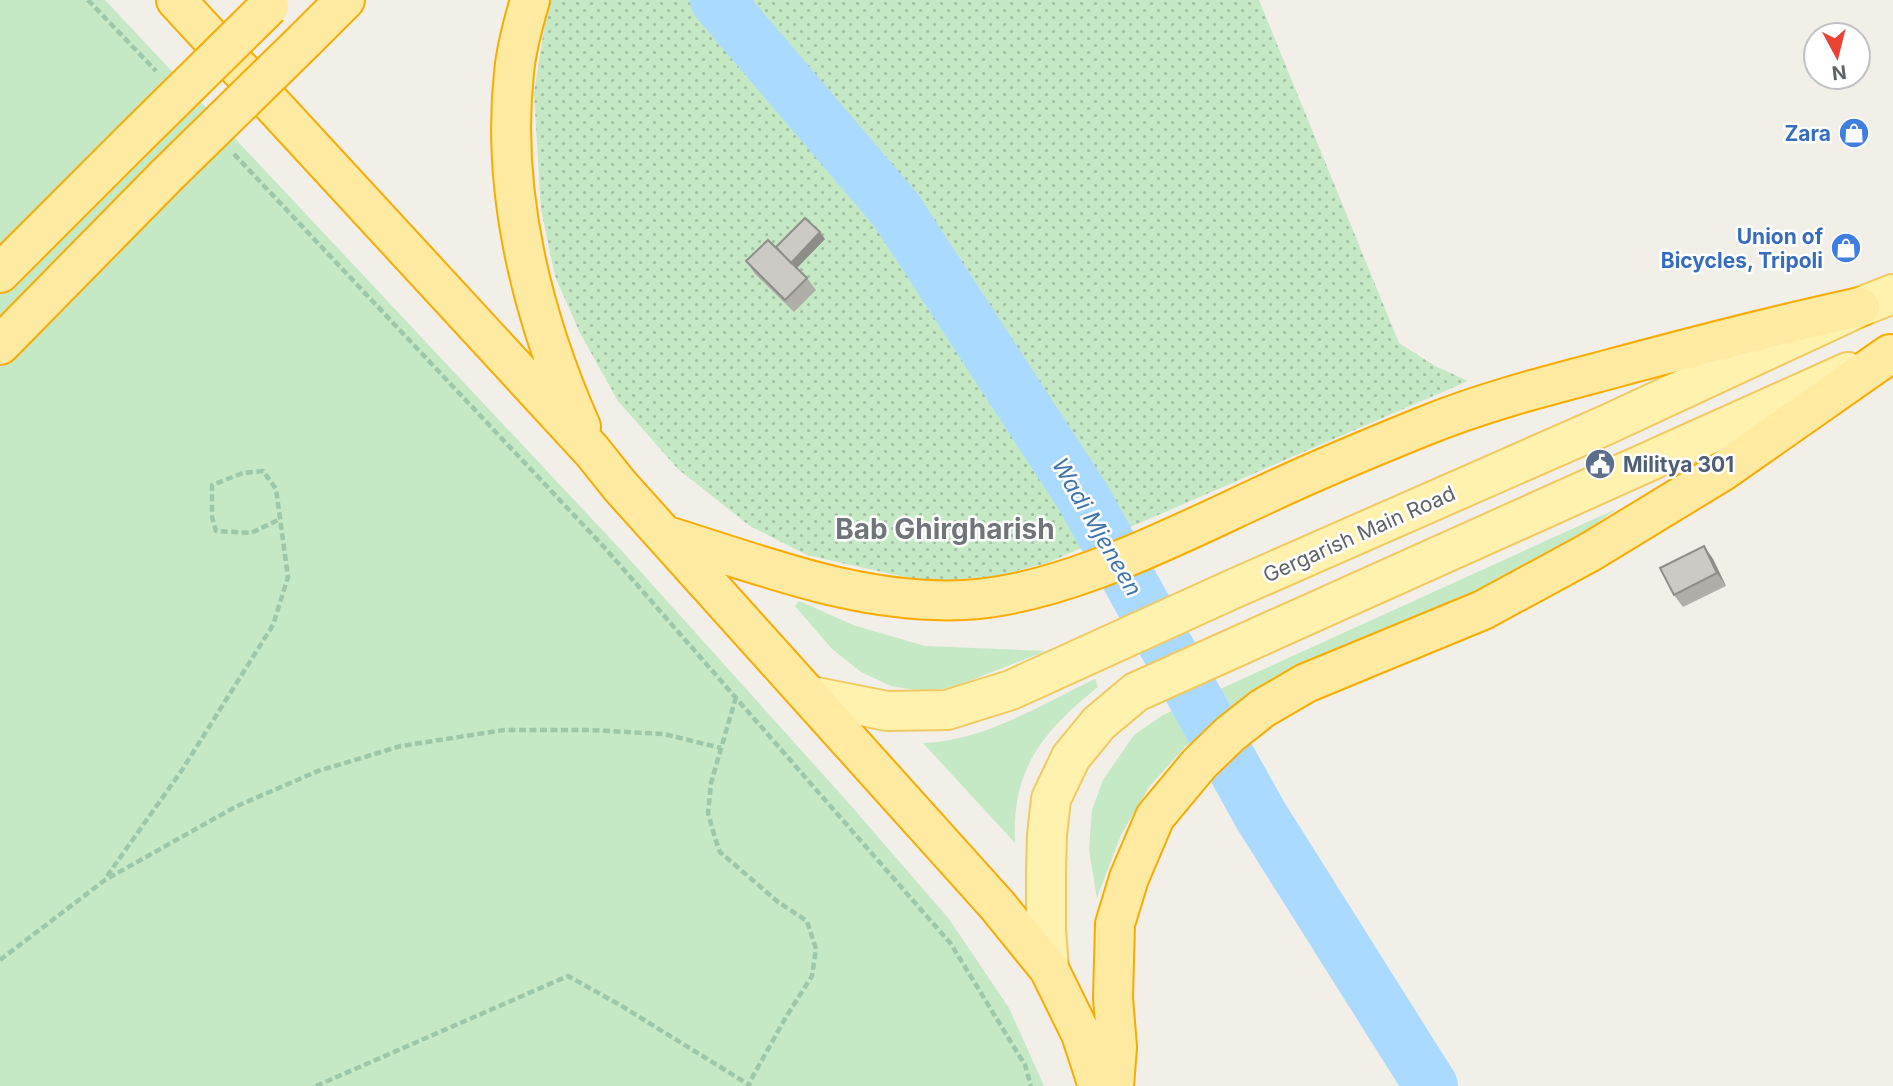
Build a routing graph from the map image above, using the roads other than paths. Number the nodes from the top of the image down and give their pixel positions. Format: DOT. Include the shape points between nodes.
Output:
graph roads {
  1 [pos="176,0"];
  2 [pos="345,0"];
  3 [pos="530,0"];
  4 [pos="272,3"];
  5 [pos="0,274"];
  6 [pos="1876,301"];
  7 [pos="0,345"];
  8 [pos="1891,353"];
  9 [pos="1606,425"];
  10 [pos="592,451"];
  11 [pos="1628,471"];
  12 [pos="663,534"];
  13 [pos="811,696"];
  14 [pos="1049,969"];
  15 [pos="1098,1086"];
  16 [pos="1114,1086"];
  1 -- 10 [label="highway"];
  2 -- 7 [label="highway, bridge"];
  3 -- 10 [label="highway" via="514,71 515,190 534,292 556,364"];
  4 -- 5 [label="highway, bridge"];
  6 -- 9 [label="main road, Gergarish Main Road"];
  6 -- 12 [label="highway" via="1525,392 1426,425 1186,532 1071,577 1016,592 965,600 904,599 848,591"];
  8 -- 11 [label="main road"];
  8 -- 16 [label="highway" via="1723,471 1590,552 1483,610 1306,683 1230,734 1155,817 1129,878 1115,924"];
  9 -- 11 [label="main road"];
  9 -- 13 [label="main road, Gergarish Main Road" via="1011,690 947,710 887,711"];
  10 -- 12 [label="highway"];
  11 -- 14 [label="main road" via="1136,691 1099,723 1071,757 1051,799 1046,870"];
  12 -- 13 [label="highway"];
  13 -- 14 [label="highway" via="998,905"];
  14 -- 15 [label="highway" via="1081,1034"];
}
